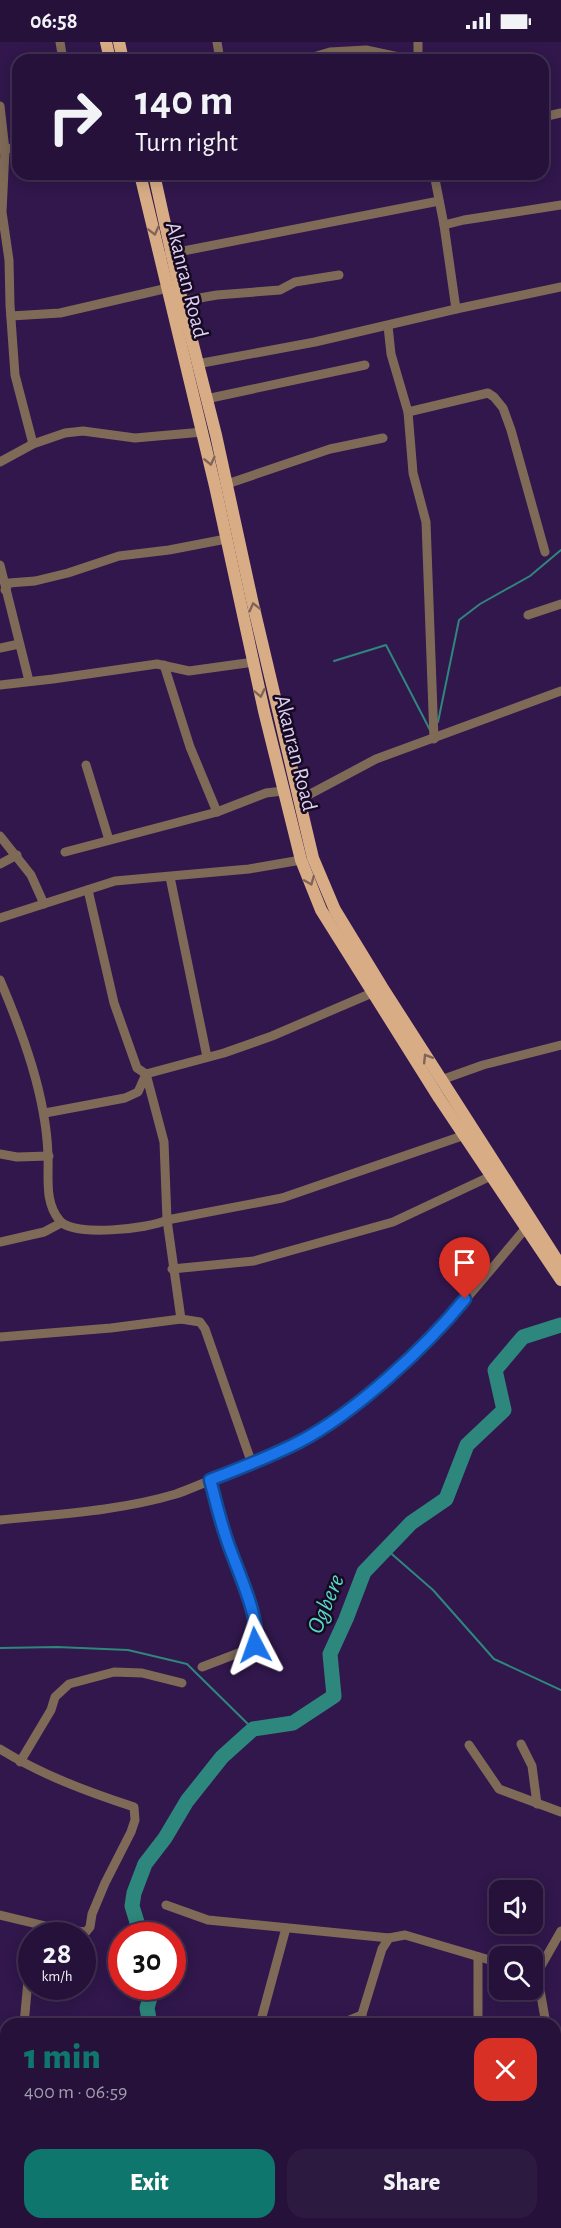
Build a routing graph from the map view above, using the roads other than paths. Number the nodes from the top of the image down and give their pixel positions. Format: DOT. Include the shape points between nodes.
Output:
graph roads {
  1 [pos="323,54"];
  2 [pos="385,54"];
  3 [pos="0,106"];
  4 [pos="2,150"];
  5 [pos="142,180"];
  6 [pos="159,180"];
  7 [pos="435,180"];
  8 [pos="439,201"];
  9 [pos="561,205"];
  10 [pos="444,225"];
  11 [pos="166,254"];
  12 [pos="5,260"];
  13 [pos="339,275"];
  14 [pos="561,287"];
  15 [pos="168,288"];
  16 [pos="182,302"];
  17 [pos="456,309"];
  18 [pos="11,316"];
  19 [pos="388,326"];
  20 [pos="197,364"];
  21 [pos="365,364"];
  22 [pos="206,399"];
  23 [pos="408,412"];
  24 [pos="203,432"];
  25 [pos="383,438"];
  26 [pos="33,444"];
  27 [pos="0,462"];
  28 [pos="227,484"];
  29 [pos="226,539"];
  30 [pos="545,552"];
  31 [pos="0,565"];
  32 [pos="5,590"];
  33 [pos="561,604"];
  34 [pos="528,615"];
  35 [pos="19,644"];
  36 [pos="0,648"];
  37 [pos="254,662"];
  38 [pos="164,665"];
  39 [pos="29,681"];
  40 [pos="0,685"];
  41 [pos="561,691"];
  42 [pos="434,739"];
  43 [pos="291,763"];
  44 [pos="86,765"];
  45 [pos="277,765"];
  46 [pos="283,791"];
  47 [pos="299,800"];
  48 [pos="217,812"];
  49 [pos="0,836"];
  50 [pos="109,840"];
  51 [pos="65,852"];
  52 [pos="17,855"];
  53 [pos="301,860"];
  54 [pos="0,864"];
  55 [pos="170,877"];
  56 [pos="88,890"];
  57 [pos="44,904"];
  58 [pos="0,918"];
  59 [pos="0,980"];
  60 [pos="372,993"];
  61 [pos="561,1045"];
  62 [pos="207,1058"];
  63 [pos="146,1074"];
  64 [pos="441,1080"];
  65 [pos="45,1113"];
  66 [pos="465,1135"];
  67 [pos="0,1154"];
  68 [pos="48,1156"];
  69 [pos="491,1176"];
  70 [pos="166,1220"];
  71 [pos="62,1223"];
  72 [pos="525,1229"];
  73 [pos="0,1242"];
  74 [pos="561,1266"];
  75 [pos="172,1269"];
  76 [pos="561,1280"];
  77 [pos="181,1319"];
  78 [pos="0,1336"];
  79 [pos="252,1464"];
  80 [pos="210,1480"];
  81 [pos="0,1520"];
  82 [pos="202,1667"];
  83 [pos="182,1683"];
  84 [pos="521,1744"];
  85 [pos="469,1745"];
  86 [pos="0,1749"];
  87 [pos="20,1762"];
  88 [pos="537,1804"];
  89 [pos="561,1812"];
  90 [pos="166,1905"];
  91 [pos="0,1915"];
  92 [pos="286,1928"];
  93 [pos="561,1931"];
  94 [pos="389,1938"];
  95 [pos="478,1957"];
  96 [pos="543,1959"];
  97 [pos="489,1960"];
  98 [pos="26,2000"];
  99 [pos="541,2000"];
  100 [pos="25,2018"];
  101 [pos="262,2018"];
  102 [pos="360,2018"];
  103 [pos="478,2018"];
  104 [pos="545,2018"];
  1 -- 2 [label="street" via="366,50"];
  3 -- 4 [label="street"];
  4 -- 12 [label="street"];
  5 -- 11 [label="main road, Akanran Road, one-way"];
  6 -- 11 [label="main road, Akanran Road"];
  7 -- 8 [label="street"];
  8 -- 10 [label="street"];
  8 -- 11 [label="street"];
  9 -- 10 [label="street"];
  10 -- 17 [label="street"];
  11 -- 15 [label="main road, Akanran Road"];
  11 -- 16 [label="main road, Akanran Road"];
  12 -- 18 [label="street"];
  13 -- 16 [label="street" via="295,282 280,290"];
  14 -- 17 [label="street"];
  15 -- 18 [label="street" via="60,313"];
  15 -- 24 [label="main road, Akanran Road"];
  16 -- 20 [label="main road, Akanran Road"];
  17 -- 19 [label="street"];
  18 -- 26 [label="street" via="15,375"];
  19 -- 20 [label="street"];
  19 -- 23 [label="street" via="391,354"];
  20 -- 22 [label="main road, Akanran Road"];
  21 -- 22 [label="street"];
  22 -- 28 [label="main road, Akanran Road"];
  23 -- 30 [label="street" via="488,393 494,397 511,430"];
  23 -- 42 [label="street" via="413,473 426,522"];
  24 -- 26 [label="street" via="135,438 83,431"];
  24 -- 29 [label="main road, Akanran Road, one-way"];
  25 -- 28 [label="street" via="330,449"];
  26 -- 27 [label="street"];
  43 -- 28 [label="main road, Akanran Road, one-way"];
  29 -- 32 [label="street" via="119,556 68,573 9,583"];
  29 -- 37 [label="main road, Akanran Road"];
  31 -- 32 [label="street"];
  32 -- 35 [label="street"];
  33 -- 34 [label="street"];
  35 -- 36 [label="street"];
  35 -- 39 [label="street"];
  37 -- 38 [label="street" via="189,671"];
  37 -- 45 [label="main road, Akanran Road, one-way"];
  38 -- 39 [label="street"];
  38 -- 48 [label="street" via="190,747"];
  39 -- 40 [label="street"];
  41 -- 42 [label="street"];
  42 -- 47 [label="street" via="376,759"];
  43 -- 45 [label="main road"];
  43 -- 47 [label="main road, Akanran Road"];
  44 -- 50 [label="street"];
  45 -- 46 [label="main road, Akanran Road"];
  46 -- 48 [label="street" via="266,793"];
  46 -- 53 [label="main road, Akanran Road"];
  64 -- 47 [label="main road, Akanran Road, one-way" via="335,910 313,858"];
  48 -- 50 [label="street"];
  49 -- 52 [label="street"];
  50 -- 51 [label="street"];
  52 -- 54 [label="street"];
  52 -- 57 [label="street"];
  53 -- 55 [label="street"];
  53 -- 60 [label="main road, Akanran Road, one-way" via="321,910"];
  55 -- 56 [label="street" via="116,881"];
  55 -- 62 [label="street"];
  56 -- 57 [label="street"];
  56 -- 63 [label="street" via="114,1003 137,1068"];
  57 -- 58 [label="street"];
  59 -- 65 [label="street" via="21,1031"];
  60 -- 62 [label="street" via="272,1036"];
  60 -- 66 [label="main road, Akanran Road"];
  61 -- 64 [label="street"];
  62 -- 63 [label="street"];
  63 -- 65 [label="street" via="138,1092 125,1098"];
  63 -- 70 [label="street" via="164,1142"];
  64 -- 74 [label="main road, Akanran Road"];
  65 -- 68 [label="street"];
  66 -- 69 [label="main road, Akanran Road"];
  66 -- 70 [label="street" via="282,1198"];
  67 -- 68 [label="street"];
  68 -- 71 [label="street" via="50,1205"];
  69 -- 72 [label="main road, Akanran Road"];
  69 -- 75 [label="street" via="393,1222 254,1261"];
  70 -- 71 [label="street" via="156,1226 123,1229 78,1229"];
  70 -- 75 [label="street"];
  71 -- 73 [label="street" via="44,1232"];
  72 -- 76 [label="main road, Akanran Road"];
  72 -- 79 [label="street" via="437,1331 386,1378 332,1421"];
  75 -- 77 [label="street"];
  77 -- 78 [label="street"];
  77 -- 79 [label="street" via="200,1322 205,1329"];
  79 -- 80 [label="street"];
  80 -- 81 [label="street" via="139,1503"];
  80 -- 82 [label="street" via="224,1534 254,1616 257,1639 249,1649"];
  83 -- 87 [label="street" via="142,1673 114,1672 69,1684 55,1697"];
  84 -- 88 [label="street" via="532,1766"];
  85 -- 88 [label="street" via="499,1789"];
  86 -- 87 [label="street"];
  87 -- 91 [label="street" via="89,1793 134,1807 135,1820 86,1932"];
  88 -- 89 [label="street"];
  90 -- 92 [label="street" via="208,1920"];
  92 -- 94 [label="street"];
  92 -- 101 [label="street"];
  93 -- 96 [label="street"];
  94 -- 95 [label="street" via="405,1935"];
  94 -- 102 [label="street"];
  95 -- 97 [label="street"];
  95 -- 103 [label="street"];
  98 -- 100 [label="street"];
  99 -- 104 [label="street"];
}
